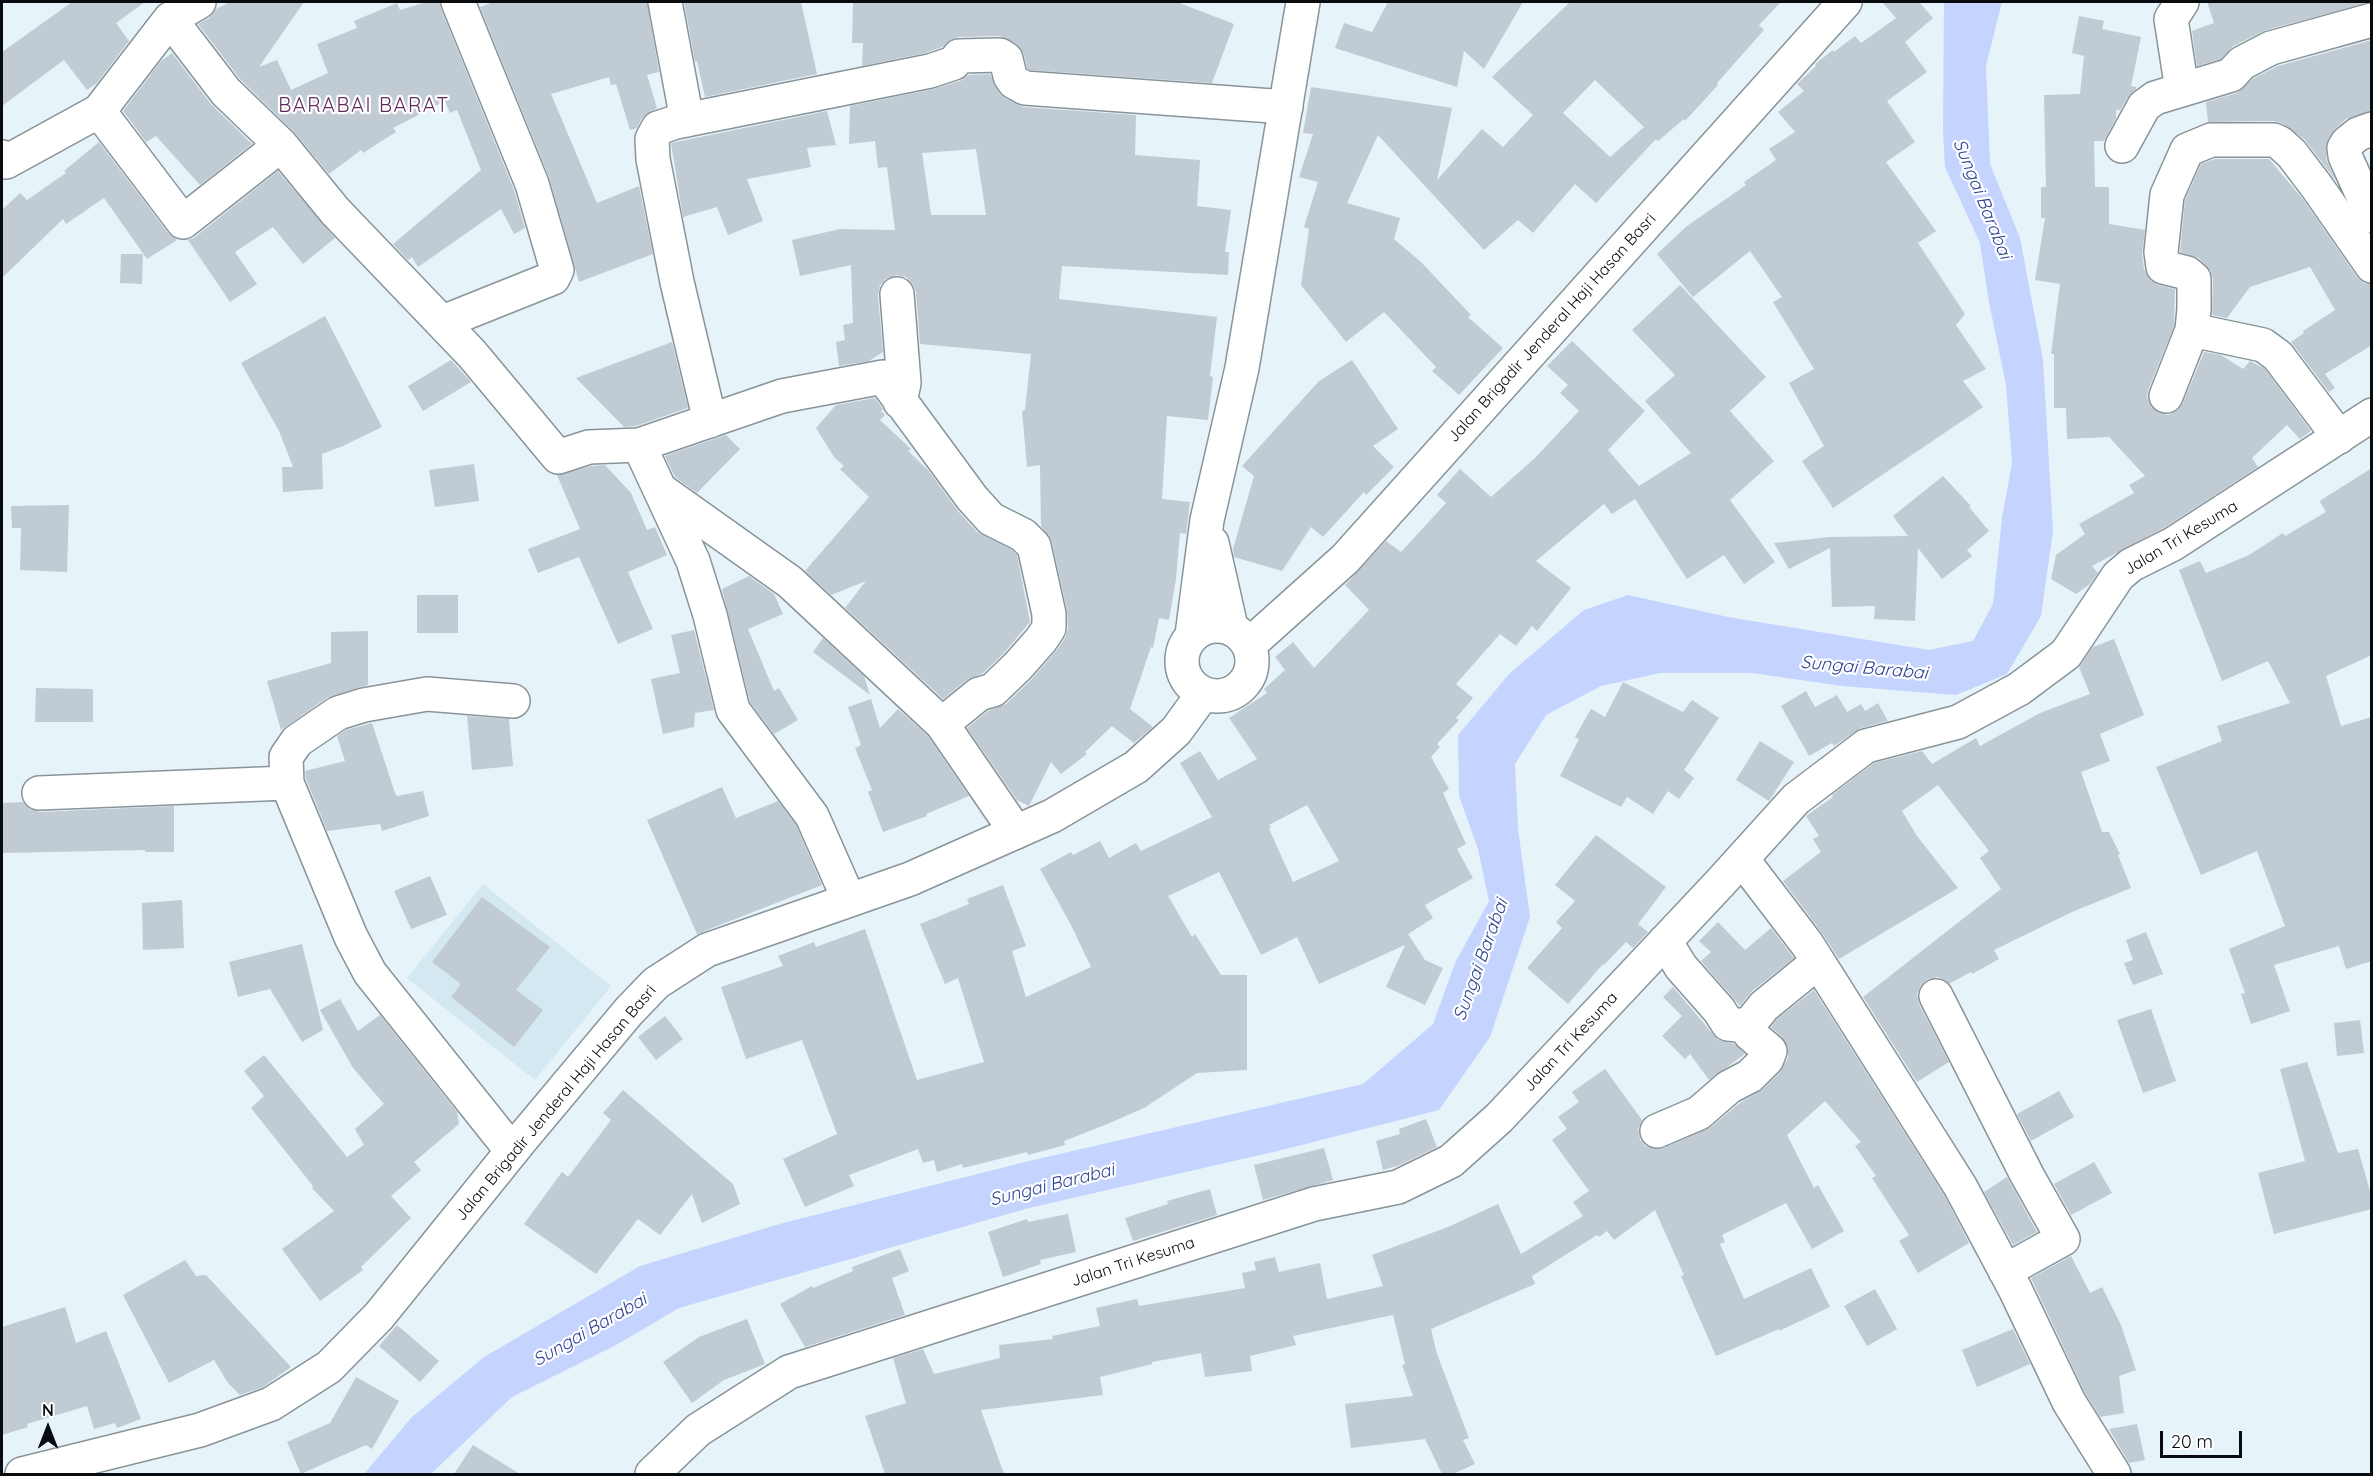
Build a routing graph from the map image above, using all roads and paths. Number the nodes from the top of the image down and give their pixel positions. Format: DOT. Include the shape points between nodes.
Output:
graph roads {
  1 [pos="199,2"];
  2 [pos="458,2"];
  3 [pos="665,2"];
  4 [pos="1303,2"];
  5 [pos="1845,2"];
  6 [pos="2182,2"];
  7 [pos="170,19"];
  8 [pos="2372,20"];
  9 [pos="2182,90"];
  10 [pos="1286,107"];
  11 [pos="99,111"];
  12 [pos="687,120"];
  13 [pos="2372,129"];
  14 [pos="281,145"];
  15 [pos="2122,146"];
  16 [pos="2,157"];
  17 [pos="2364,224"];
  18 [pos="2372,266"];
  19 [pos="897,294"];
  20 [pos="443,322"];
  21 [pos="2192,330"];
  22 [pos="2166,396"];
  23 [pos="900,402"];
  24 [pos="2372,415"];
  25 [pos="710,421"];
  26 [pos="2339,437"];
  27 [pos="639,446"];
  28 [pos="660,490"];
  29 [pos="1207,520"];
  30 [pos="1192,635"];
  31 [pos="1240,636"];
  32 [pos="1203,694"];
  33 [pos="513,700"];
  34 [pos="942,724"];
  35 [pos="287,783"];
  36 [pos="39,793"];
  37 [pos="1016,832"];
  38 [pos="1742,859"];
  39 [pos="849,900"];
  40 [pos="1665,941"];
  41 [pos="1818,963"];
  42 [pos="1936,996"];
  43 [pos="1748,1026"];
  44 [pos="1658,1131"];
  45 [pos="512,1151"];
  46 [pos="2006,1271"];
  47 [pos="22,1474"];
  48 [pos="652,1474"];
  49 [pos="2114,1474"];
  1 -- 7 [label="street"];
  2 -- 20 [label="street" via="532,184 557,270 553,278"];
  3 -- 12 [label="street"];
  4 -- 10 [label="street"];
  5 -- 31 [label="street, Jalan Brigadir Jenderal Haji Hasan Basri" via="1346,559"];
  6 -- 9 [label="street" via="2171,19"];
  7 -- 11 [label="street"];
  7 -- 14 [label="street" via="226,92"];
  8 -- 9 [label="street" via="2271,48 2247,59 2230,75"];
  9 -- 15 [label="street" via="2155,98 2144,106"];
  10 -- 12 [label="street" via="1025,87 1010,76 1006,58 990,55 959,56 954,63 930,70"];
  10 -- 29 [label="street" via="1242,368"];
  11 -- 14 [label="street" via="183,222"];
  11 -- 16 [label="street" via="6,162"];
  12 -- 25 [label="street" via="658,128 652,140 653,159"];
  13 -- 17 [label="street" via="2358,134 2344,148"];
  14 -- 20 [label="street" via="335,211"];
  17 -- 18 [label="street"];
  17 -- 21 [label="street" via="2274,140 2211,140 2187,150 2167,195 2161,252 2163,267 2187,273 2194,279"];
  19 -- 23 [label="street" via="904,382"];
  20 -- 27 [label="street" via="558,456 589,447"];
  21 -- 22 [label="street"];
  21 -- 26 [label="street" via="2263,345 2278,356"];
  23 -- 25 [label="street" via="883,378 782,396"];
  23 -- 34 [label="street" via="972,498 992,519 1023,535 1034,546 1049,614 1049,628 1018,666 993,690 978,694"];
  24 -- 26 [label="street, Jalan Tri Kesuma"];
  25 -- 27 [label="street"];
  26 -- 38 [label="street, Jalan Tri Kesuma" via="2173,544 2131,565 2118,576 2066,654 2019,689 1958,722 1866,746 1796,799"];
  27 -- 28 [label="street"];
  28 -- 34 [label="street" via="790,582"];
  28 -- 39 [label="street" via="693,561 733,710 812,816"];
  29 -- 30 [label="street"];
  29 -- 31 [label="street"];
  30 -- 31 [label="street" via="1207,627"];
  30 -- 32 [label="street" via="1182,653 1181,666 1192,687"];
  31 -- 32 [label="street" via="1253,657 1252,670 1242,686 1227,696"];
  32 -- 37 [label="street, Jalan Brigadir Jenderal Haji Hasan Basri" via="1176,731 1136,767 1052,816"];
  33 -- 35 [label="street" via="427,694 338,713 297,741 286,757"];
  34 -- 37 [label="street"];
  35 -- 36 [label="street"];
  35 -- 45 [label="street" via="370,973"];
  37 -- 39 [label="street, Jalan Brigadir Jenderal Haji Hasan Basri" via="910,879"];
  38 -- 40 [label="street, Jalan Tri Kesuma"];
  38 -- 41 [label="street"];
  39 -- 45 [label="street, Jalan Brigadir Jenderal Haji Hasan Basri" via="707,950 656,983"];
  40 -- 43 [label="street" via="1728,1024"];
  40 -- 48 [label="street, Jalan Tri Kesuma" via="1499,1118 1451,1161 1398,1187 1314,1204 789,1372 698,1430"];
  41 -- 43 [label="street" via="1764,1006"];
  41 -- 46 [label="street" via="1960,1186"];
  42 -- 46 [label="street" via="2063,1239"];
  43 -- 44 [label="street" via="1750,1034 1770,1051 1767,1059 1699,1113"];
  45 -- 47 [label="street, Jalan Brigadir Jenderal Haji Hasan Basri" via="379,1316 329,1367 271,1404 200,1430"];
  46 -- 49 [label="street" via="2069,1402"];
}
